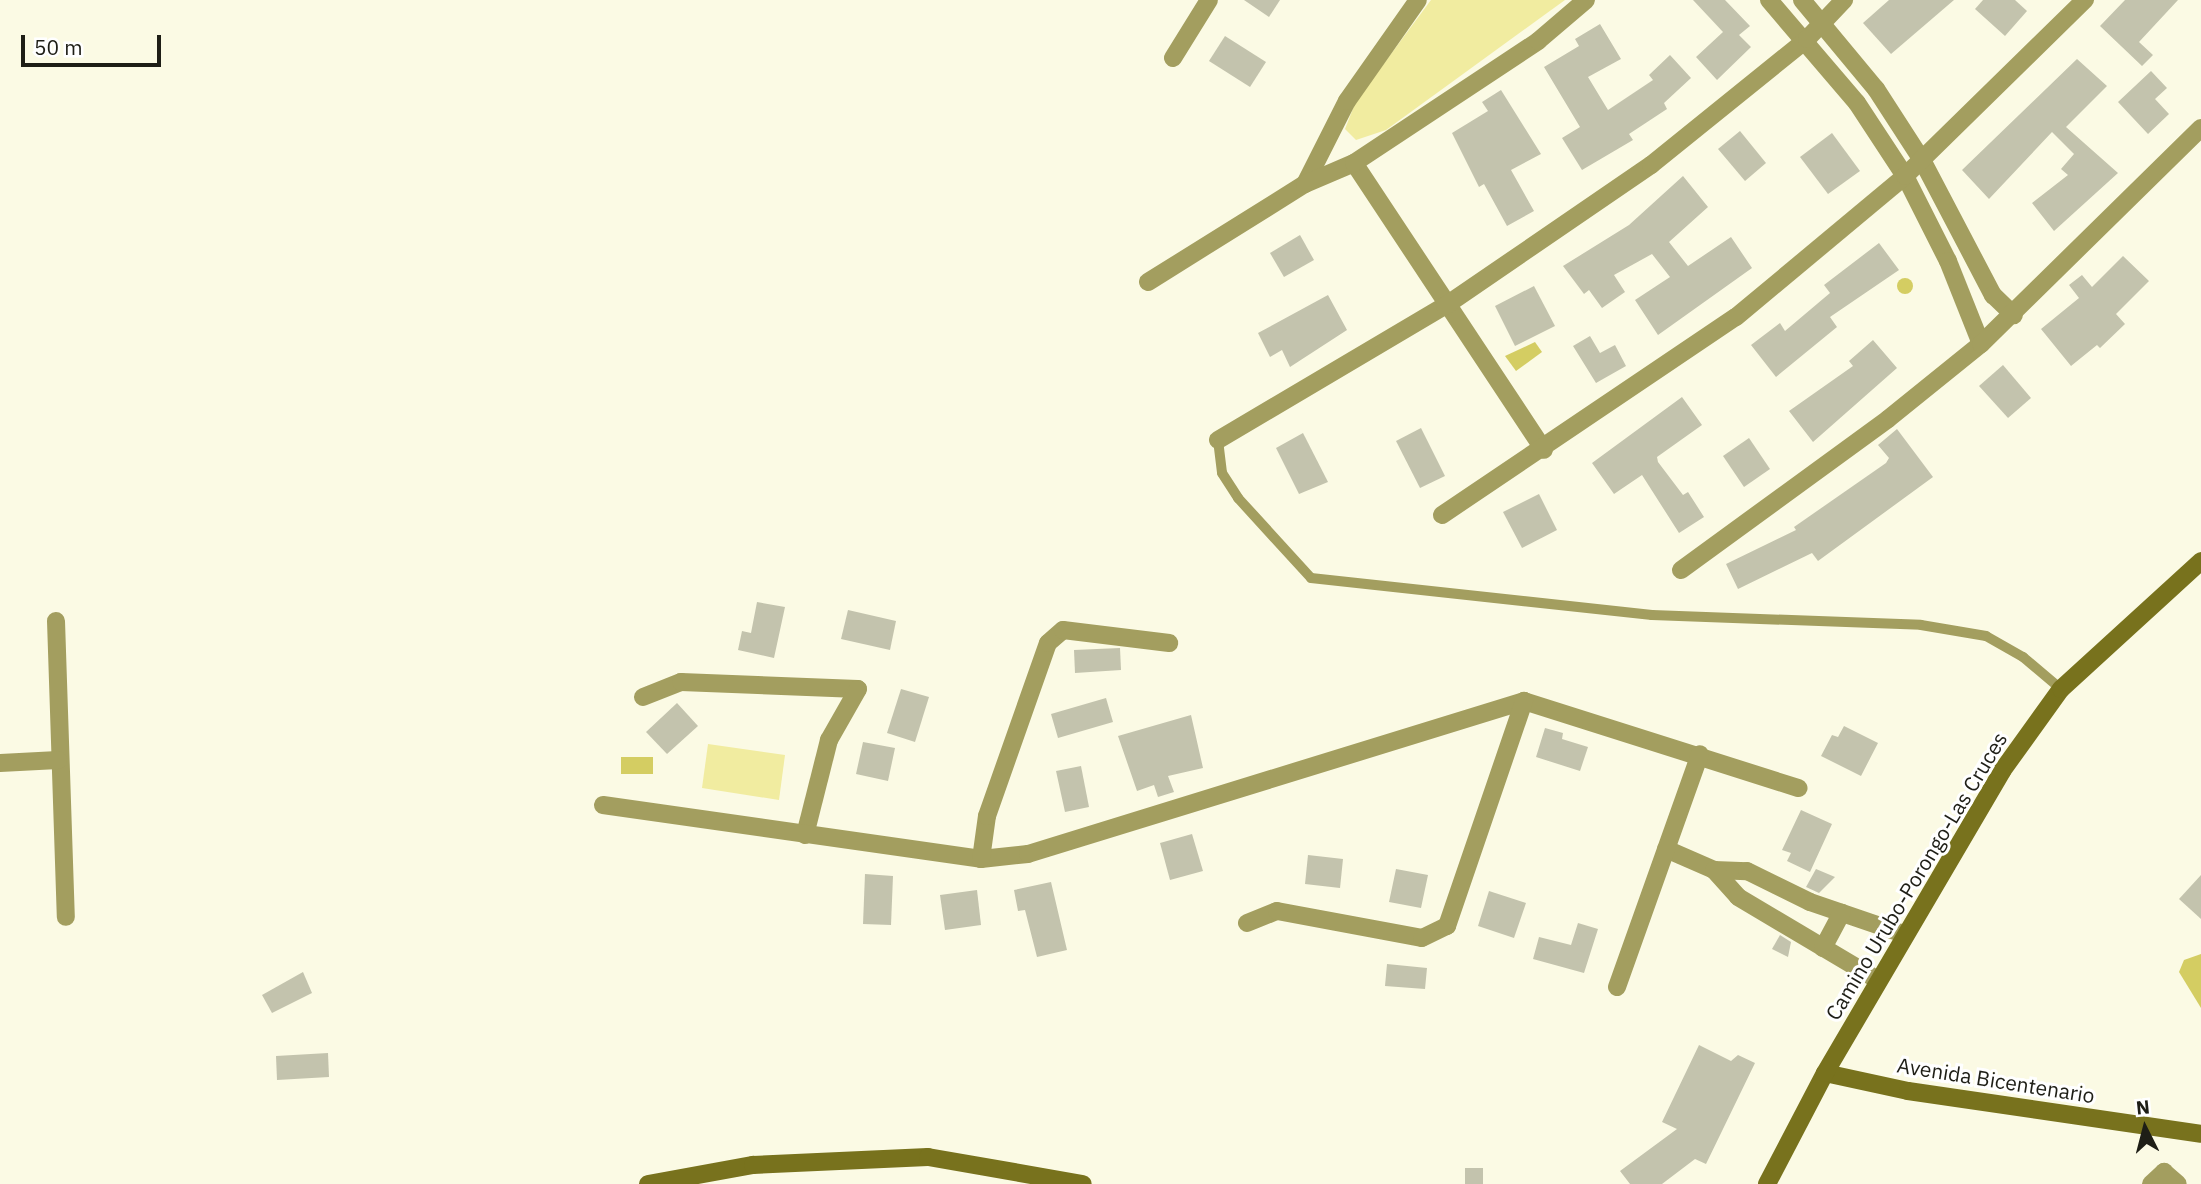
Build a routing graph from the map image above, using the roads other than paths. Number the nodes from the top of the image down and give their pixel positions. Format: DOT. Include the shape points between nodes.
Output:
graph roads {
  1 [pos="1209,0"];
  2 [pos="1418,0"];
  3 [pos="1586,0"];
  4 [pos="1769,0"];
  5 [pos="1802,0"];
  6 [pos="1844,0"];
  7 [pos="2085,0"];
  8 [pos="1823,22"];
  9 [pos="1807,39"];
  10 [pos="1172,58"];
  11 [pos="2201,128"];
  12 [pos="1922,160"];
  13 [pos="1354,163"];
  14 [pos="1905,176"];
  15 [pos="1305,184"];
  16 [pos="1148,282"];
  17 [pos="1445,306"];
  18 [pos="2014,315"];
  19 [pos="1982,344"];
  20 [pos="1218,440"];
  21 [pos="1544,450"];
  22 [pos="1443,516"];
  23 [pos="2201,561"];
  24 [pos="1681,570"];
  25 [pos="56,621"];
  26 [pos="1169,643"];
  27 [pos="2061,689"];
  28 [pos="643,697"];
  29 [pos="1524,701"];
  30 [pos="1700,754"];
  31 [pos="58,760"];
  32 [pos="0,763"];
  33 [pos="1799,788"];
  34 [pos="603,805"];
  35 [pos="805,835"];
  36 [pos="1666,849"];
  37 [pos="981,859"];
  38 [pos="1714,870"];
  39 [pos="1842,913"];
  40 [pos="66,917"];
  41 [pos="1247,923"];
  42 [pos="1904,934"];
  43 [pos="1823,948"];
  44 [pos="1878,980"];
  45 [pos="1617,987"];
  46 [pos="1825,1073"];
  47 [pos="2201,1134"];
  48 [pos="648,1184"];
  49 [pos="1083,1184"];
  50 [pos="1767,1184"];
  51 [pos="2151,1184"];
  52 [pos="2178,1184"];
  1 -- 10 [label="street"];
  2 -- 15 [label="street" via="1347,101"];
  3 -- 13 [label="street" via="1538,41"];
  4 -- 9 [label="street"];
  5 -- 8 [label="street"];
  6 -- 8 [label="street"];
  7 -- 12 [label="street"];
  8 -- 9 [label="street"];
  8 -- 12 [label="street" via="1877,89"];
  9 -- 14 [label="street"];
  9 -- 17 [label="street" via="1651,165"];
  11 -- 18 [label="street"];
  12 -- 14 [label="street"];
  12 -- 18 [label="street" via="1993,295"];
  13 -- 15 [label="street"];
  13 -- 17 [label="street"];
  14 -- 19 [label="street" via="1948,261"];
  14 -- 21 [label="street" via="1736,317"];
  15 -- 16 [label="street"];
  17 -- 20 [label="street"];
  17 -- 21 [label="street"];
  18 -- 19 [label="street"];
  19 -- 24 [label="street" via="1867,436"];
  20 -- 27 [label="lane" via="1222,473 1238,498 1311,578 1652,615 1922,625 1986,636 2023,657"];
  21 -- 22 [label="street"];
  23 -- 27 [label="street, Camino Urubo-Porongo-Las Cruces"];
  25 -- 31 [label="street"];
  26 -- 37 [label="street" via="1063,631 1048,643 988,816"];
  27 -- 42 [label="street, Camino Urubo-Porongo-Las Cruces" via="2001,771"];
  28 -- 35 [label="street" via="681,682 858,689 829,740"];
  29 -- 30 [label="street"];
  29 -- 37 [label="street" via="1028,854"];
  29 -- 41 [label="street" via="1447,926 1422,939 1277,911"];
  30 -- 33 [label="street"];
  30 -- 36 [label="street"];
  31 -- 32 [label="street"];
  31 -- 40 [label="street"];
  34 -- 35 [label="street"];
  35 -- 37 [label="street"];
  36 -- 38 [label="street"];
  36 -- 45 [label="street"];
  38 -- 39 [label="street" via="1747,871"];
  38 -- 43 [label="street" via="1738,897"];
  39 -- 42 [label="street"];
  39 -- 43 [label="street"];
  42 -- 44 [label="street, Camino Urubo-Porongo-Las Cruces"];
  43 -- 44 [label="street"];
  44 -- 46 [label="street, Camino Urubo-Porongo-Las Cruces"];
  46 -- 47 [label="street, Avenida Bicentenario" via="1908,1091"];
  46 -- 50 [label="street, Camino Urubo-Porongo-Las Cruces"];
  48 -- 49 [label="street" via="753,1165 928,1157"];
  51 -- 52 [label="street" via="2164,1172"];
}
